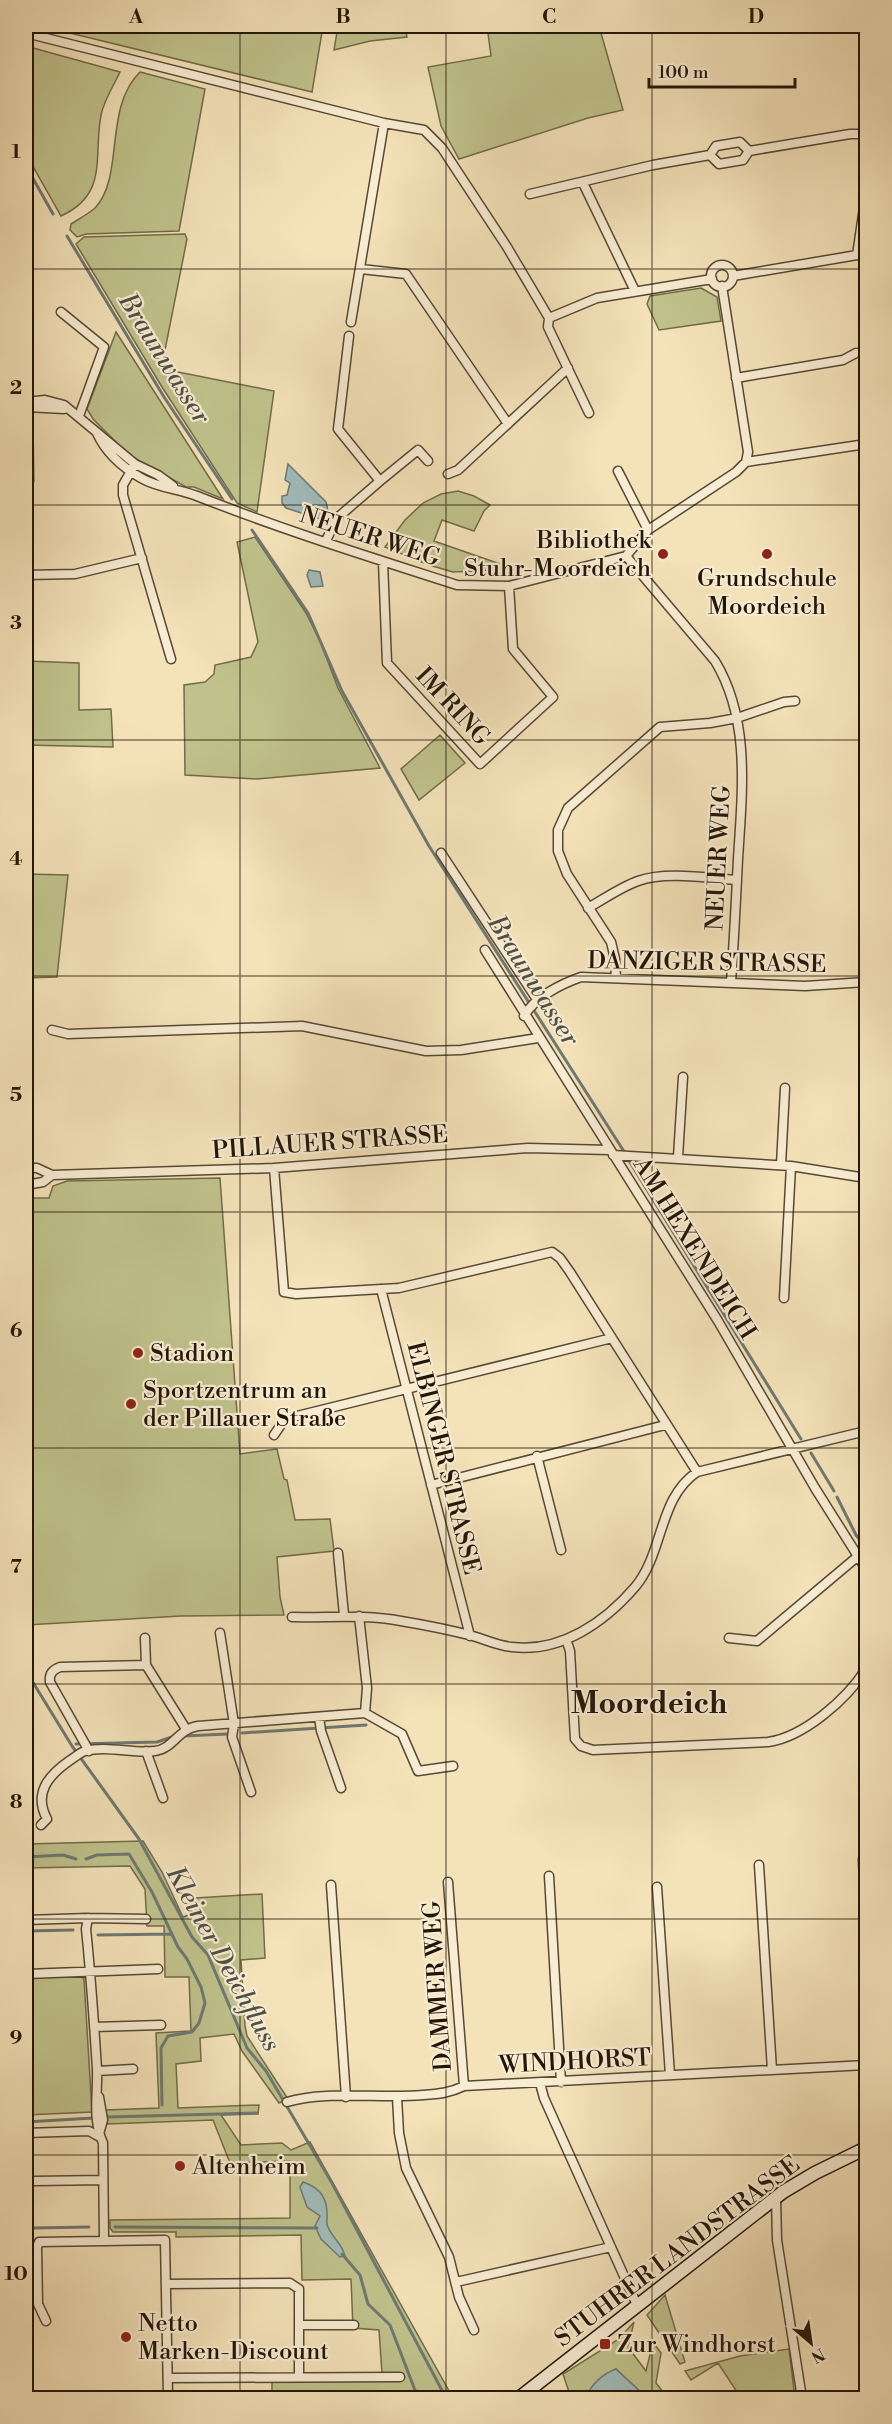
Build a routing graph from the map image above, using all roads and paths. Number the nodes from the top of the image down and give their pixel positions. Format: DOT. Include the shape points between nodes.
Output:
graph roads {
  1 [pos="26,33"];
  2 [pos="384,123"];
  3 [pos="867,134"];
  4 [pos="749,151"];
  5 [pos="710,155"];
  6 [pos="583,183"];
  7 [pos="530,194"];
  8 [pos="867,194"];
  9 [pos="862,255"];
  10 [pos="361,269"];
  11 [pos="733,276"];
  12 [pos="712,279"];
  13 [pos="722,286"];
  14 [pos="635,291"];
  15 [pos="61,312"];
  16 [pos="549,318"];
  17 [pos="351,322"];
  18 [pos="349,336"];
  19 [pos="856,353"];
  20 [pos="568,368"];
  21 [pos="736,378"];
  22 [pos="27,404"];
  23 [pos="589,413"];
  24 [pos="79,416"];
  25 [pos="508,424"];
  26 [pos="867,444"];
  27 [pos="428,461"];
  28 [pos="746,462"];
  29 [pos="133,467"];
  30 [pos="618,471"];
  31 [pos="448,474"];
  32 [pos="29,481"];
  33 [pos="380,481"];
  34 [pos="648,530"];
  35 [pos="326,542"];
  36 [pos="626,556"];
  37 [pos="142,558"];
  38 [pos="383,562"];
  39 [pos="26,575"];
  40 [pos="509,586"];
  41 [pos="171,660"];
  42 [pos="795,701"];
  43 [pos="737,718"];
  44 [pos="441,853"];
  45 [pos="737,880"];
  46 [pos="588,908"];
  47 [pos="485,950"];
  48 [pos="616,978"];
  49 [pos="732,982"];
  50 [pos="867,982"];
  51 [pos="538,1001"];
  52 [pos="526,1013"];
  53 [pos="52,1030"];
  54 [pos="538,1038"];
  55 [pos="683,1077"];
  56 [pos="785,1088"];
  57 [pos="614,1153"];
  58 [pos="678,1157"];
  59 [pos="781,1165"];
  60 [pos="791,1166"];
  61 [pos="26,1168"];
  62 [pos="274,1168"];
  63 [pos="52,1175"];
  64 [pos="867,1178"];
  65 [pos="26,1185"];
  66 [pos="381,1289"];
  67 [pos="784,1298"];
  68 [pos="612,1338"];
  69 [pos="407,1389"];
  70 [pos="665,1425"];
  71 [pos="867,1431"];
  72 [pos="274,1435"];
  73 [pos="793,1449"];
  74 [pos="537,1456"];
  75 [pos="697,1472"];
  76 [pos="431,1485"];
  77 [pos="561,1550"];
  78 [pos="338,1553"];
  79 [pos="857,1557"];
  80 [pos="867,1569"];
  81 [pos="344,1615"];
  82 [pos="359,1616"];
  83 [pos="292,1617"];
  84 [pos="220,1633"];
  85 [pos="470,1636"];
  86 [pos="145,1638"];
  87 [pos="729,1638"];
  88 [pos="566,1639"];
  89 [pos="146,1665"];
  90 [pos="867,1669"];
  91 [pos="365,1713"];
  92 [pos="234,1724"];
  93 [pos="320,1724"];
  94 [pos="184,1731"];
  95 [pos="83,1749"];
  96 [pos="146,1751"];
  97 [pos="453,1766"];
  98 [pos="341,1788"];
  99 [pos="251,1792"];
  100 [pos="163,1798"];
  101 [pos="41,1826"];
  102 [pos="863,1859"];
  103 [pos="759,1865"];
  104 [pos="549,1876"];
  105 [pos="448,1882"];
  106 [pos="331,1885"];
  107 [pos="657,1887"];
  108 [pos="88,1918"];
  109 [pos="146,1919"];
  110 [pos="26,1920"];
  111 [pos="867,1926"];
  112 [pos="158,1969"];
  113 [pos="90,1972"];
  114 [pos="26,1974"];
  115 [pos="161,2025"];
  116 [pos="94,2028"];
  117 [pos="867,2065"];
  118 [pos="133,2069"];
  119 [pos="772,2070"];
  120 [pos="97,2071"];
  121 [pos="670,2075"];
  122 [pos="561,2082"];
  123 [pos="540,2083"];
  124 [pos="464,2086"];
  125 [pos="346,2097"];
  126 [pos="397,2097"];
  127 [pos="287,2102"];
  128 [pos="26,2133"];
  129 [pos="98,2136"];
  130 [pos="867,2148"];
  131 [pos="103,2180"];
  132 [pos="34,2181"];
  133 [pos="776,2198"];
  134 [pos="104,2241"];
  135 [pos="611,2247"];
  136 [pos="456,2282"];
  137 [pos="167,2284"];
  138 [pos="638,2305"];
  139 [pos="46,2321"];
  140 [pos="298,2325"];
  141 [pos="354,2325"];
  142 [pos="474,2330"];
  143 [pos="299,2377"];
  144 [pos="400,2377"];
  145 [pos="168,2378"];
  146 [pos="168,2398"];
  147 [pos="519,2398"];
  148 [pos="802,2398"];
  1 -- 2 [label="street"];
  2 -- 10 [label="street"];
  2 -- 16 [label="street" via="424,130 442,148"];
  3 -- 4 [label="street"];
  4 -- 5 [label="street" via="740,142 716,146"];
  4 -- 5 [label="street" via="743,160 719,164"];
  5 -- 6 [label="street"];
  6 -- 7 [label="street"];
  6 -- 14 [label="street"];
  8 -- 9 [label="street"];
  9 -- 11 [label="street"];
  10 -- 17 [label="street"];
  10 -- 25 [label="street" via="406,274"];
  11 -- 12 [label="street" via="730,268 721,265 714,270"];
  11 -- 13 [label="street"];
  12 -- 13 [label="street"];
  12 -- 14 [label="street"];
  13 -- 21 [label="street"];
  14 -- 16 [label="street" via="587,300"];
  15 -- 24 [label="street" via="104,347"];
  16 -- 20 [label="street" via="548,327"];
  18 -- 33 [label="street" via="338,429"];
  19 -- 21 [label="street" via="843,360"];
  20 -- 23 [label="street"];
  20 -- 25 [label="street"];
  21 -- 28 [label="street" via="748,452"];
  22 -- 24 [label="street, NEUER WEG" via="45,400 64,405"];
  22 -- 32 [label="street, NEUER WEG"];
  24 -- 29 [label="street, NEUER WEG" via="122,465"];
  25 -- 31 [label="street" via="458,470"];
  26 -- 28 [label="street"];
  27 -- 33 [label="street" via="418,450"];
  28 -- 34 [label="street"];
  29 -- 35 [label="street, NEUER WEG" via="141,478 159,486 176,488"];
  29 -- 37 [label="street" via="123,485 123,495"];
  30 -- 34 [label="street"];
  33 -- 35 [label="street" via="336,519"];
  34 -- 36 [label="street"];
  35 -- 38 [label="street, NEUER WEG"];
  36 -- 40 [label="street, NEUER WEG"];
  36 -- 43 [label="street, NEUER WEG" via="715,661 725,678"];
  37 -- 39 [label="street" via="75,574"];
  37 -- 41 [label="street"];
  38 -- 40 [label="street, NEUER WEG" via="458,585"];
  38 -- 40 [label="street, IM RING" via="387,663 480,764 553,697 513,649"];
  42 -- 43 [label="street"];
  43 -- 45 [label="street, NEUER WEG" via="742,788"];
  43 -- 46 [label="street" via="660,727 568,808 558,830 558,851"];
  44 -- 51 [label="street"];
  45 -- 46 [label="street" via="646,878"];
  45 -- 49 [label="street, NEUER WEG"];
  46 -- 48 [label="street" via="613,948"];
  47 -- 52 [label="street, AM HEXENDEICH"];
  48 -- 49 [label="street, DANZIGER STRASSE"];
  48 -- 51 [label="street, DANZIGER STRASSE" via="581,977"];
  49 -- 50 [label="street, DANZIGER STRASSE" via="805,986"];
  51 -- 52 [label="street, DANZIGER STRASSE"];
  52 -- 54 [label="street, AM HEXENDEICH"];
  53 -- 54 [label="street" via="68,1034 302,1026 445,1052"];
  54 -- 57 [label="street, AM HEXENDEICH"];
  55 -- 58 [label="street"];
  56 -- 59 [label="street"];
  57 -- 58 [label="street, PILLAUER STRASSE"];
  57 -- 62 [label="street, PILLAUER STRASSE" via="528,1148"];
  57 -- 73 [label="street, AM HEXENDEICH"];
  58 -- 59 [label="street, PILLAUER STRASSE"];
  59 -- 60 [label="street, PILLAUER STRASSE"];
  60 -- 64 [label="street, PILLAUER STRASSE"];
  60 -- 67 [label="street"];
  61 -- 63 [label="street, PILLAUER STRASSE"];
  62 -- 63 [label="street, PILLAUER STRASSE"];
  62 -- 66 [label="street" via="284,1292"];
  63 -- 65 [label="street, PILLAUER STRASSE" via="43,1182"];
  66 -- 68 [label="street" via="552,1252 560,1258"];
  66 -- 69 [label="street, ELBINGER STRASSE"];
  68 -- 69 [label="street"];
  68 -- 70 [label="street"];
  69 -- 72 [label="street" via="285,1419"];
  69 -- 76 [label="street, ELBINGER STRASSE"];
  70 -- 74 [label="street"];
  70 -- 75 [label="street"];
  71 -- 73 [label="street"];
  73 -- 75 [label="street"];
  73 -- 79 [label="street, AM HEXENDEICH"];
  74 -- 76 [label="street"];
  74 -- 77 [label="street"];
  75 -- 88 [label="street" via="671,1503 654,1556 636,1586 598,1622"];
  76 -- 85 [label="street, ELBINGER STRASSE"];
  78 -- 81 [label="street"];
  79 -- 80 [label="street, AM HEXENDEICH"];
  79 -- 87 [label="street" via="757,1641"];
  81 -- 82 [label="street"];
  81 -- 83 [label="street"];
  82 -- 85 [label="street" via="404,1621"];
  82 -- 91 [label="street" via="367,1688"];
  84 -- 92 [label="street"];
  85 -- 88 [label="street" via="522,1648"];
  86 -- 89 [label="street"];
  88 -- 90 [label="street" via="575,1739 593,1750 785,1738 833,1706"];
  89 -- 94 [label="street"];
  89 -- 95 [label="street" via="70,1666 53,1670 50,1682"];
  91 -- 93 [label="street"];
  91 -- 97 [label="street" via="402,1734 418,1771"];
  92 -- 93 [label="street"];
  92 -- 94 [label="street"];
  92 -- 99 [label="street" via="232,1737"];
  93 -- 98 [label="street"];
  94 -- 96 [label="street" via="168,1746"];
  95 -- 96 [label="street"];
  95 -- 101 [label="street" via="48,1779 42,1802 47,1819"];
  96 -- 100 [label="street"];
  102 -- 111 [label="street"];
  103 -- 119 [label="street"];
  104 -- 122 [label="street"];
  105 -- 124 [label="street, DAMMER WEG"];
  106 -- 125 [label="street"];
  107 -- 121 [label="street"];
  108 -- 109 [label="street"];
  108 -- 110 [label="street"];
  108 -- 113 [label="street"];
  112 -- 113 [label="street"];
  113 -- 114 [label="street"];
  113 -- 116 [label="street"];
  115 -- 116 [label="street"];
  116 -- 120 [label="street"];
  117 -- 119 [label="street, WINDHORST"];
  118 -- 120 [label="street"];
  119 -- 121 [label="street, WINDHORST"];
  120 -- 129 [label="street"];
  121 -- 122 [label="street, WINDHORST"];
  122 -- 123 [label="street, WINDHORST"];
  123 -- 124 [label="street, WINDHORST"];
  123 -- 135 [label="street"];
  124 -- 126 [label="street, WINDHORST" via="452,2092"];
  125 -- 126 [label="street, WINDHORST"];
  125 -- 127 [label="street, WINDHORST"];
  126 -- 136 [label="street" via="406,2168 449,2257"];
  128 -- 129 [label="street" via="89,2131"];
  129 -- 131 [label="street" via="103,2143"];
  130 -- 133 [label="main road, STUHRER LANDSTRASSE"];
  131 -- 132 [label="street"];
  131 -- 134 [label="street"];
  133 -- 138 [label="main road, STUHRER LANDSTRASSE"];
  133 -- 148 [label="street" via="777,2240"];
  134 -- 137 [label="street" via="165,2240"];
  134 -- 139 [label="street" via="39,2242 37,2299"];
  135 -- 136 [label="street"];
  135 -- 138 [label="street"];
  136 -- 142 [label="street"];
  137 -- 140 [label="street" via="290,2283 298,2289"];
  137 -- 145 [label="street"];
  138 -- 147 [label="main road, STUHRER LANDSTRASSE"];
  140 -- 141 [label="street"];
  140 -- 143 [label="street"];
  143 -- 144 [label="street"];
  143 -- 145 [label="street"];
  145 -- 146 [label="street"];
}
